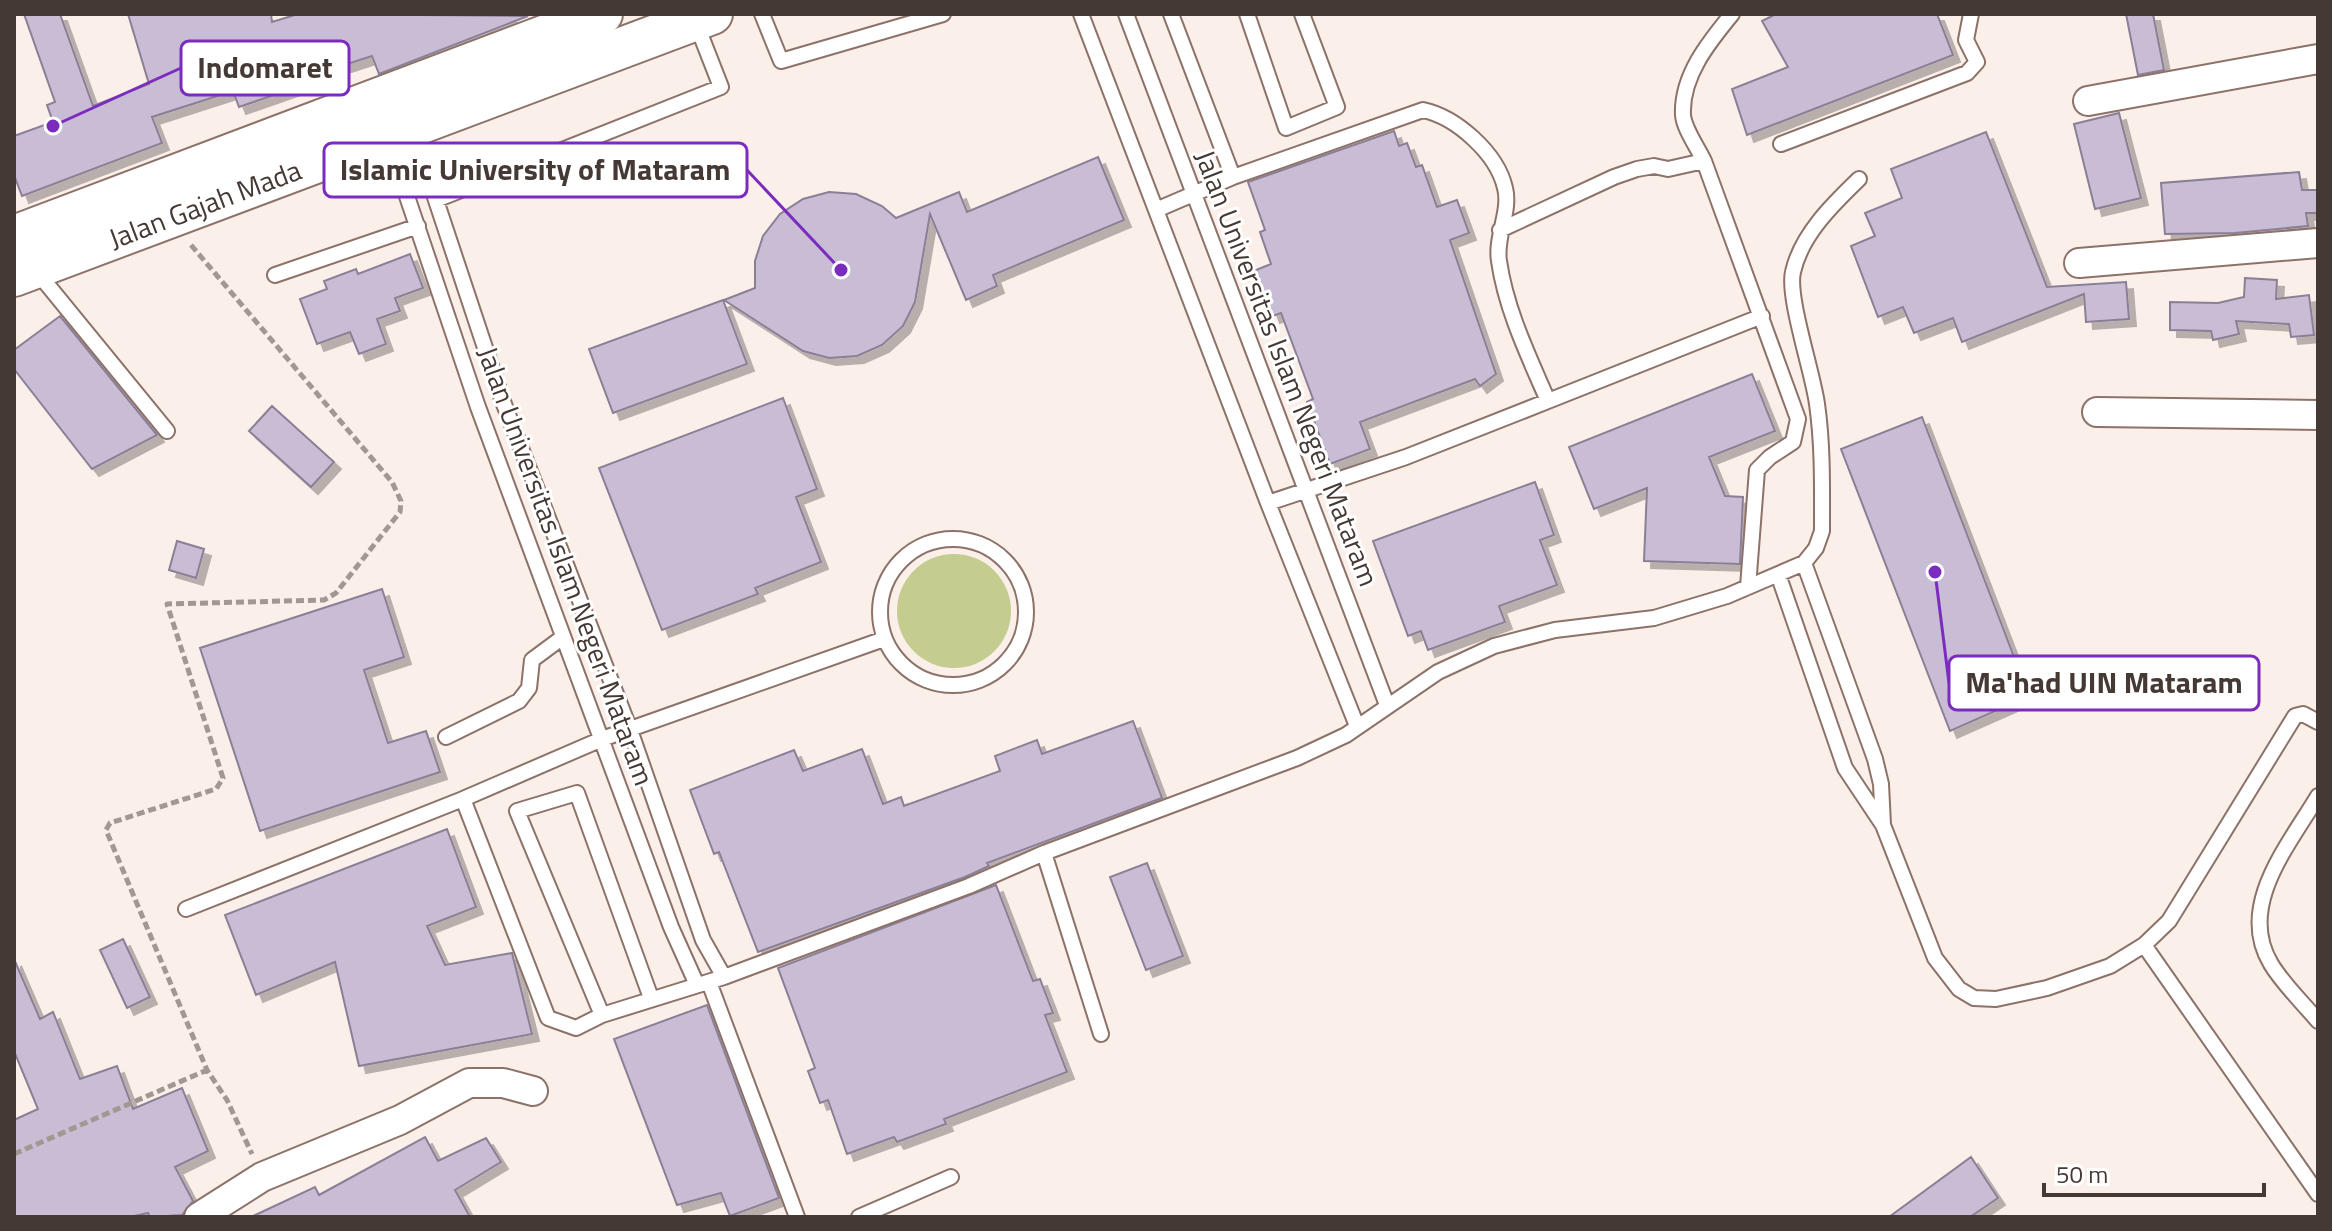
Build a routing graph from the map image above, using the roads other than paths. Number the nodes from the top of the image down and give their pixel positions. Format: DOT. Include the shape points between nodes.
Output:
graph roads {
  1 [pos="602,14"];
  2 [pos="762,14"];
  3 [pos="943,14"];
  4 [pos="1081,14"];
  5 [pos="1126,14"];
  6 [pos="1171,14"];
  7 [pos="1247,14"];
  8 [pos="1302,14"];
  9 [pos="1732,14"];
  10 [pos="1971,14"];
  11 [pos="703,17"];
  12 [pos="2318,59"];
  13 [pos="2088,101"];
  14 [pos="399,131"];
  15 [pos="1781,144"];
  16 [pos="1704,161"];
  17 [pos="1233,177"];
  18 [pos="1859,179"];
  19 [pos="1192,195"];
  20 [pos="162,200"];
  21 [pos="436,200"];
  22 [pos="1156,210"];
  23 [pos="418,226"];
  24 [pos="1500,230"];
  25 [pos="2318,243"];
  26 [pos="21,261"];
  27 [pos="2079,263"];
  28 [pos="275,275"];
  29 [pos="1762,316"];
  30 [pos="1548,401"];
  31 [pos="2097,412"];
  32 [pos="2318,415"];
  33 [pos="167,431"];
  34 [pos="1304,489"];
  35 [pos="1268,503"];
  36 [pos="1804,563"];
  37 [pos="1778,574"];
  38 [pos="1748,587"];
  39 [pos="563,637"];
  40 [pos="884,639"];
  41 [pos="1387,705"];
  42 [pos="2318,722"];
  43 [pos="1357,726"];
  44 [pos="630,730"];
  45 [pos="446,737"];
  46 [pos="602,739"];
  47 [pos="2318,796"];
  48 [pos="463,799"];
  49 [pos="1883,825"];
  50 [pos="1044,853"];
  51 [pos="186,909"];
  52 [pos="2144,945"];
  53 [pos="710,981"];
  54 [pos="651,998"];
  55 [pos="602,1015"];
  56 [pos="2318,1021"];
  57 [pos="1101,1034"];
  58 [pos="533,1091"];
  59 [pos="951,1177"];
  60 [pos="2318,1194"];
  61 [pos="199,1217"];
  62 [pos="797,1217"];
  63 [pos="859,1217"];
  1 -- 20 [label="main road, Jalan Gajah Mada" via="238,154"];
  2 -- 3 [label="lane" via="781,61"];
  4 -- 22 [label="lane"];
  5 -- 19 [label="lane, Jalan Universitas Islam Negeri Mataram"];
  6 -- 17 [label="lane"];
  7 -- 8 [label="lane" via="1286,128 1337,107"];
  9 -- 16 [label="lane" via="1707,44 1687,84 1683,117"];
  10 -- 15 [label="lane" via="1966,40 1977,62 1967,73"];
  11 -- 14 [label="main road, Jalan Gajah Mada"];
  11 -- 21 [label="lane" via="721,87"];
  12 -- 13 [label="street"];
  14 -- 20 [label="main road, Jalan Gajah Mada"];
  14 -- 21 [label="lane, Jalan Universitas Islam Negeri Mataram"];
  14 -- 23 [label="lane, Jalan Universitas Islam Negeri Mataram"];
  16 -- 24 [label="lane" via="1637,169"];
  16 -- 29 [label="lane"];
  17 -- 19 [label="lane"];
  17 -- 24 [label="lane" via="1423,110 1462,129 1491,159 1506,188"];
  18 -- 36 [label="lane" via="1820,221 1792,274 1821,445 1822,531"];
  19 -- 22 [label="lane"];
  19 -- 34 [label="lane, Jalan Universitas Islam Negeri Mataram"];
  20 -- 26 [label="main road, Jalan Gajah Mada"];
  21 -- 44 [label="lane, Jalan Universitas Islam Negeri Mataram" via="502,399"];
  22 -- 35 [label="lane"];
  23 -- 28 [label="lane"];
  23 -- 39 [label="lane, Jalan Universitas Islam Negeri Mataram"];
  24 -- 30 [label="lane" via="1498,259 1505,286"];
  25 -- 27 [label="street"];
  26 -- 33 [label="lane"];
  29 -- 30 [label="lane"];
  29 -- 38 [label="lane" via="1798,419 1793,442 1757,470"];
  30 -- 34 [label="lane" via="1406,457"];
  31 -- 32 [label="street"];
  34 -- 35 [label="lane"];
  34 -- 41 [label="lane, Jalan Universitas Islam Negeri Mataram"];
  35 -- 43 [label="lane"];
  36 -- 37 [label="lane"];
  36 -- 49 [label="lane" via="1875,759"];
  37 -- 38 [label="lane"];
  37 -- 49 [label="lane" via="1845,768"];
  38 -- 41 [label="lane" via="1654,618 1555,630 1494,646 1438,672"];
  39 -- 45 [label="lane" via="532,660 529,688 519,701"];
  39 -- 46 [label="lane, Jalan Universitas Islam Negeri Mataram"];
  40 -- 40 [label="lane" via="897,661 917,677 941,685 967,685 991,676 1023,637 1027,612 1022,586 1009,564 989,548 965,539 921,545 889,574 879,617"];
  40 -- 44 [label="lane"];
  41 -- 43 [label="lane"];
  42 -- 52 [label="lane" via="2295,716 2169,921"];
  43 -- 50 [label="lane" via="1297,758"];
  44 -- 46 [label="lane"];
  44 -- 53 [label="lane, Jalan Universitas Islam Negeri Mataram" via="703,940"];
  46 -- 48 [label="lane"];
  46 -- 53 [label="lane, Jalan Universitas Islam Negeri Mataram" via="671,927"];
  47 -- 56 [label="lane" via="2271,876 2258,913 2270,963"];
  48 -- 51 [label="lane"];
  48 -- 55 [label="lane" via="548,1018 576,1028"];
  49 -- 52 [label="lane" via="1935,958 1959,989 1974,998 2047,988 2110,966"];
  50 -- 53 [label="lane"];
  50 -- 57 [label="lane"];
  52 -- 60 [label="lane"];
  53 -- 54 [label="lane"];
  53 -- 62 [label="lane"];
  54 -- 55 [label="lane"];
  54 -- 55 [label="lane" via="577,793 517,811"];
  58 -- 61 [label="street" via="503,1083 469,1083 400,1120 262,1177"];
  59 -- 63 [label="lane"];
}
